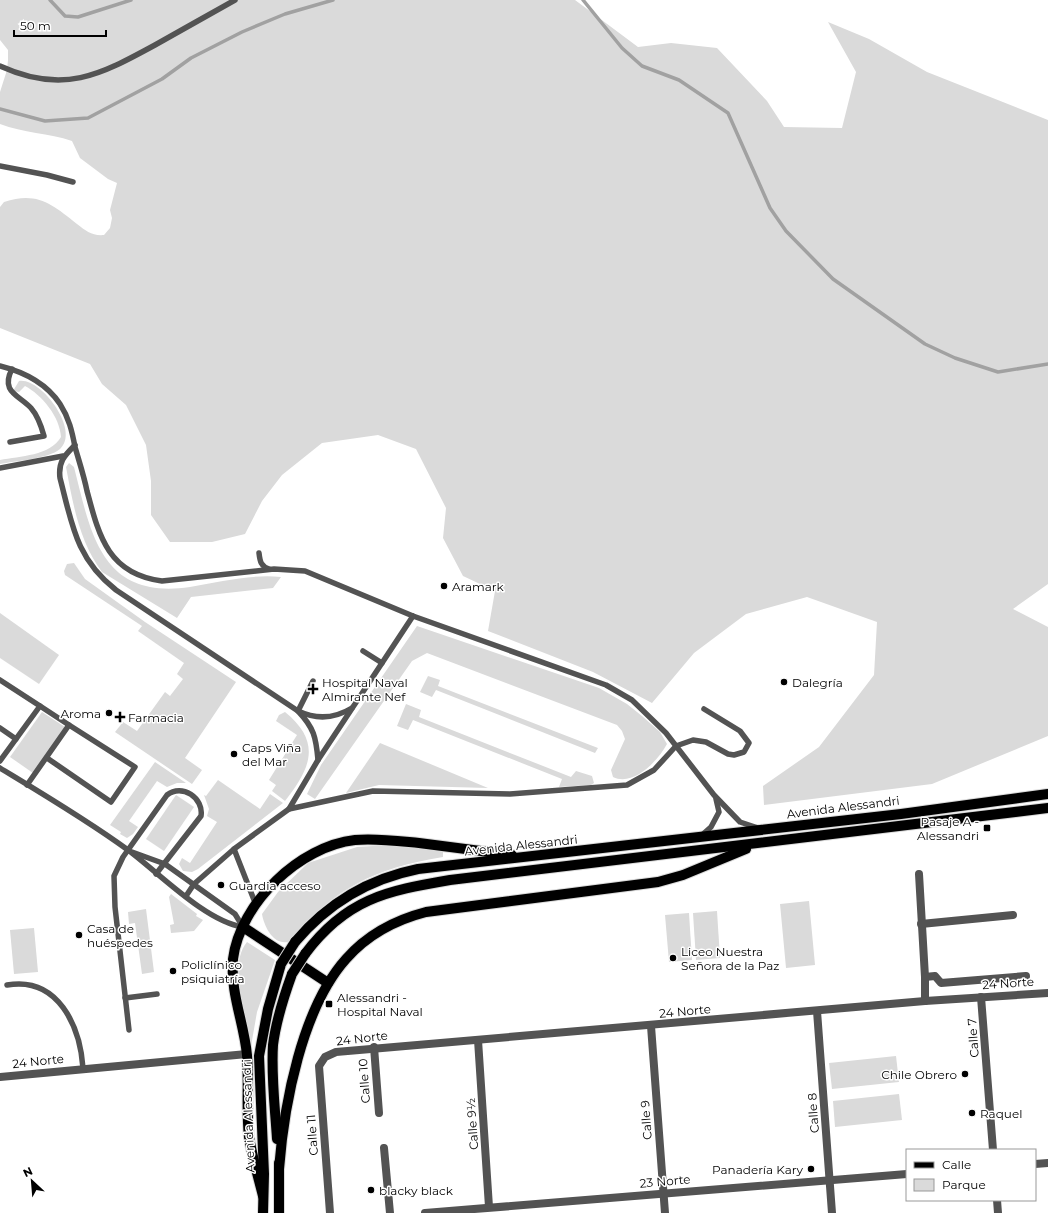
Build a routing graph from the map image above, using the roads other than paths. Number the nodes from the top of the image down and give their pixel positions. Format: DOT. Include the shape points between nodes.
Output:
graph roads {
  1 [pos="235,0"];
  2 [pos="0,66"];
  3 [pos="0,166"];
  4 [pos="73,182"];
  5 [pos="0,366"];
  6 [pos="12,370"];
  7 [pos="10,442"];
  8 [pos="75,445"];
  9 [pos="63,456"];
  10 [pos="0,468"];
  11 [pos="259,553"];
  12 [pos="270,569"];
  13 [pos="413,616"];
  14 [pos="363,651"];
  15 [pos="382,663"];
  16 [pos="0,680"];
  17 [pos="313,681"];
  18 [pos="40,706"];
  19 [pos="354,707"];
  20 [pos="704,709"];
  21 [pos="298,711"];
  22 [pos="69,725"];
  23 [pos="0,728"];
  24 [pos="16,739"];
  25 [pos="676,746"];
  26 [pos="46,758"];
  27 [pos="318,760"];
  28 [pos="0,761"];
  29 [pos="0,768"];
  30 [pos="27,785"];
  31 [pos="1048,794"];
  32 [pos="714,795"];
  33 [pos="1048,808"];
  34 [pos="289,809"];
  35 [pos="763,830"];
  36 [pos="700,837"];
  37 [pos="760,843"];
  38 [pos="234,849"];
  39 [pos="128,850"];
  40 [pos="530,857"];
  41 [pos="165,864"];
  42 [pos="156,874"];
  43 [pos="919,874"];
  44 [pos="194,884"];
  45 [pos="186,896"];
  46 [pos="256,905"];
  47 [pos="1013,915"];
  48 [pos="921,924"];
  49 [pos="243,927"];
  50 [pos="1026,976"];
  51 [pos="925,977"];
  52 [pos="328,983"];
  53 [pos="7,984"];
  54 [pos="1048,993"];
  55 [pos="157,994"];
  56 [pos="981,997"];
  57 [pos="125,998"];
  58 [pos="925,1001"];
  59 [pos="817,1011"];
  60 [pos="651,1026"];
  61 [pos="129,1030"];
  62 [pos="478,1040"];
  63 [pos="374,1047"];
  64 [pos="247,1054"];
  65 [pos="325,1058"];
  66 [pos="83,1068"];
  67 [pos="0,1076"];
  68 [pos="379,1113"];
  69 [pos="384,1148"];
  70 [pos="993,1149"];
  71 [pos="1048,1163"];
  72 [pos="1036,1164"];
  73 [pos="279,1169"];
  74 [pos="906,1174"];
  75 [pos="830,1180"];
  76 [pos="664,1194"];
  77 [pos="263,1196"];
  78 [pos="997,1201"];
  79 [pos="489,1207"];
  80 [pos="263,1213"];
  81 [pos="279,1213"];
  82 [pos="330,1213"];
  83 [pos="390,1213"];
  84 [pos="425,1213"];
  85 [pos="665,1213"];
  86 [pos="832,1213"];
  87 [pos="998,1213"];
  1 -- 2 [label="lane" via="119,65 96,75 70,80 42,79"];
  3 -- 4 [label="lane"];
  5 -- 6 [label="lane"];
  6 -- 7 [label="lane" via="7,378 7,388 36,414 44,436"];
  6 -- 8 [label="lane" via="37,381 54,396 71,424"];
  8 -- 9 [label="lane"];
  8 -- 12 [label="lane" via="100,536 110,554 134,572 148,579 162,581"];
  9 -- 10 [label="lane"];
  9 -- 21 [label="lane" via="59,467 60,478 74,530 86,560 101,578"];
  11 -- 12 [label="lane" via="263,567"];
  12 -- 13 [label="lane" via="305,571"];
  13 -- 15 [label="lane"];
  13 -- 25 [label="lane" via="606,685 632,700"];
  14 -- 15 [label="lane"];
  15 -- 19 [label="lane"];
  16 -- 18 [label="lane"];
  17 -- 21 [label="lane"];
  18 -- 22 [label="lane"];
  18 -- 24 [label="lane"];
  19 -- 21 [label="lane" via="339,715 320,718"];
  19 -- 27 [label="lane"];
  20 -- 25 [label="lane" via="745,736 749,743 747,748 734,755 701,741 693,740"];
  21 -- 27 [label="lane" via="315,734"];
  22 -- 26 [label="lane"];
  22 -- 26 [label="lane" via="135,767 111,802"];
  23 -- 24 [label="lane"];
  24 -- 28 [label="lane"];
  25 -- 32 [label="lane"];
  25 -- 34 [label="lane" via="654,770 627,785 510,794 373,791"];
  26 -- 30 [label="lane"];
  27 -- 34 [label="lane"];
  29 -- 30 [label="lane"];
  30 -- 39 [label="lane"];
  31 -- 35 [label="main road, Avenida Alessandri"];
  32 -- 35 [label="lane" via="740,822"];
  32 -- 36 [label="lane" via="719,812"];
  33 -- 37 [label="main road"];
  34 -- 38 [label="lane"];
  35 -- 36 [label="main road, Avenida Alessandri"];
  36 -- 40 [label="main road, Avenida Alessandri"];
  37 -- 52 [label="main road" via="683,875 658,882 443,909 410,916 368,939 346,959"];
  37 -- 73 [label="main road, bridge" via="450,880 403,888 380,895 353,908 327,928 305,954 292,974 283,1002 274,1043 273,1088"];
  38 -- 44 [label="lane"];
  38 -- 46 [label="lane"];
  39 -- 41 [label="lane"];
  39 -- 41 [label="lane" via="167,795 172,791 182,790 198,800 202,810 201,816"];
  39 -- 42 [label="lane"];
  39 -- 57 [label="lane" via="114,876"];
  40 -- 46 [label="main road" via="390,840 355,840 329,846 305,859 278,879"];
  40 -- 77 [label="main road, Avenida Alessandri, bridge" via="418,869 382,878 334,904 295,942 281,964 259,1056"];
  41 -- 42 [label="lane"];
  41 -- 44 [label="lane"];
  42 -- 45 [label="lane"];
  43 -- 48 [label="street"];
  44 -- 45 [label="lane"];
  44 -- 49 [label="lane" via="235,914"];
  45 -- 49 [label="lane" via="229,925"];
  46 -- 49 [label="main road"];
  47 -- 48 [label="street"];
  48 -- 51 [label="street"];
  49 -- 52 [label="main road"];
  49 -- 64 [label="main road" via="233,959 233,977"];
  50 -- 51 [label="street" via="941,983 935,976"];
  51 -- 58 [label="street"];
  52 -- 73 [label="main road" via="306,1034 294,1074 285,1114"];
  53 -- 66 [label="lane" via="23,983 39,987 59,1003 74,1027 82,1054"];
  54 -- 56 [label="street, 24 Norte"];
  55 -- 57 [label="lane"];
  56 -- 58 [label="street, 24 Norte"];
  56 -- 70 [label="street, Calle 7"];
  57 -- 61 [label="lane"];
  58 -- 59 [label="street, 24 Norte"];
  59 -- 60 [label="street, 24 Norte"];
  59 -- 75 [label="street, Calle 8"];
  60 -- 62 [label="street, 24 Norte"];
  60 -- 76 [label="street, Calle 9"];
  62 -- 63 [label="street, 24 Norte"];
  62 -- 79 [label="street, Calle 9½"];
  63 -- 65 [label="street, 24 Norte" via="336,1052"];
  63 -- 68 [label="street, Calle 10"];
  64 -- 66 [label="street, 24 Norte"];
  64 -- 77 [label="main road" via="250,1137"];
  65 -- 82 [label="street, Calle 11" via="319,1066"];
  66 -- 67 [label="street, 24 Norte"];
  69 -- 83 [label="street"];
  71 -- 72 [label="street"];
  73 -- 81 [label="main road"];
  74 -- 75 [label="street, 23 Norte"];
  75 -- 76 [label="street, 23 Norte"];
  75 -- 86 [label="street, Calle 8"];
  76 -- 79 [label="street, 23 Norte"];
  76 -- 85 [label="street, Calle 9"];
  77 -- 80 [label="main road, Avenida Alessandri"];
  78 -- 87 [label="street"];
  79 -- 84 [label="street, 23 Norte"];
}
